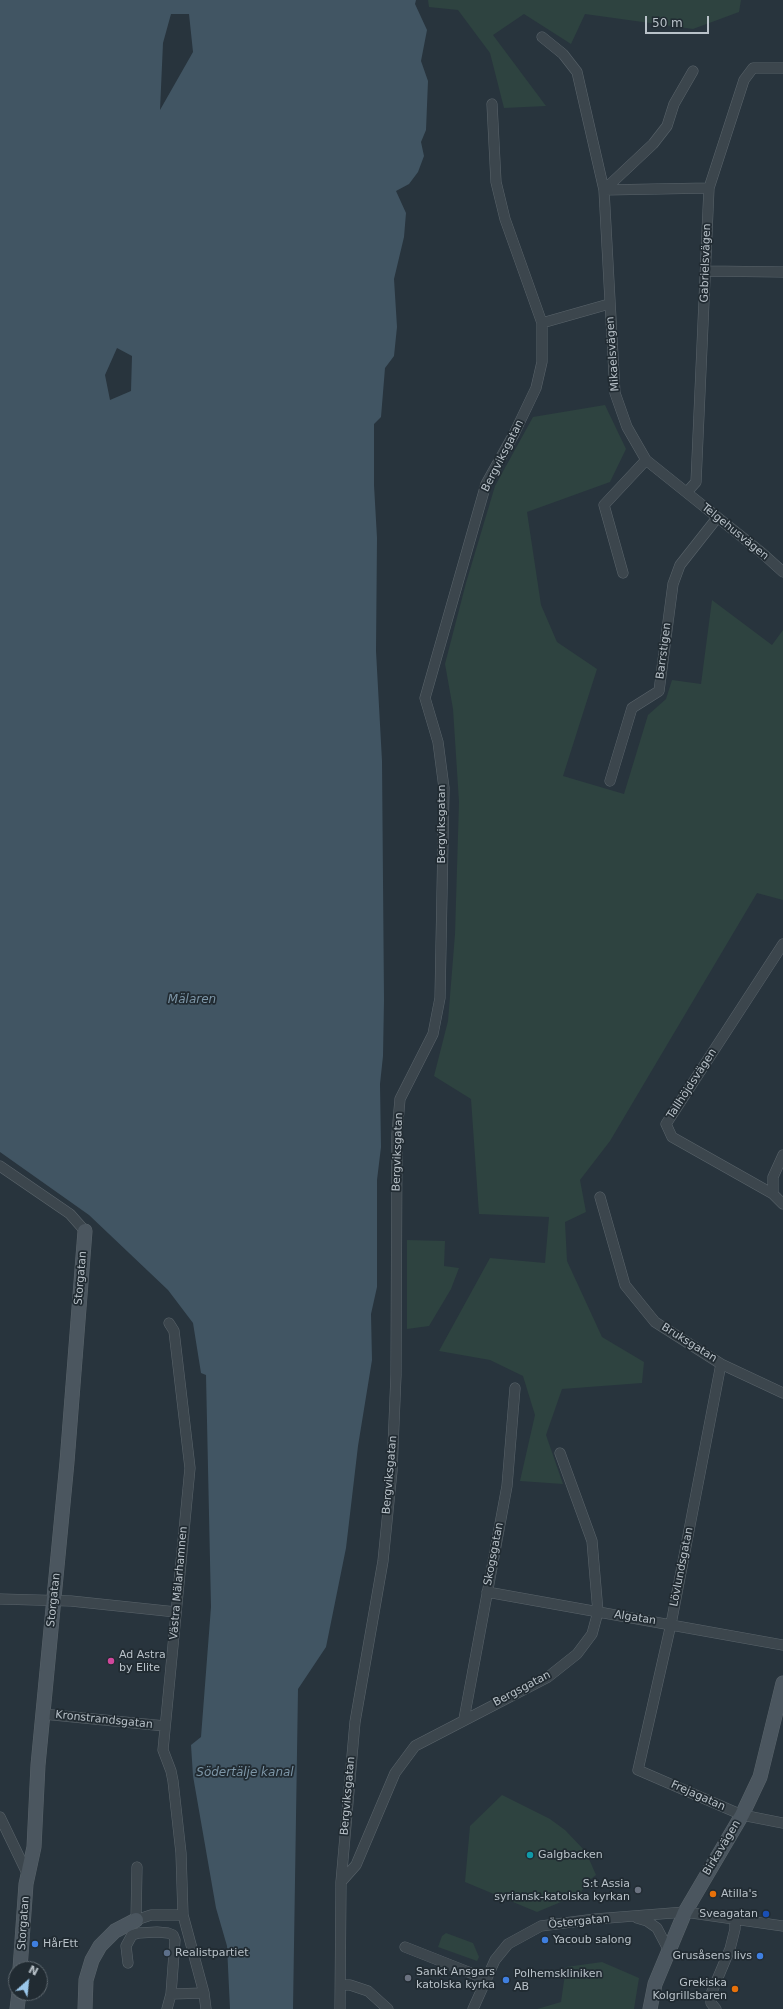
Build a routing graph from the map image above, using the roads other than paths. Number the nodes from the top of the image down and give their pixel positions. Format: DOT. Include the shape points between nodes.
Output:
graph roads {
  1 [pos="542,37"];
  2 [pos="783,68"];
  3 [pos="692,71"];
  4 [pos="492,104"];
  5 [pos="709,188"];
  6 [pos="604,190"];
  7 [pos="706,271"];
  8 [pos="783,272"];
  9 [pos="609,304"];
  10 [pos="542,323"];
  11 [pos="646,460"];
  12 [pos="687,492"];
  13 [pos="717,518"];
  14 [pos="783,572"];
  15 [pos="623,573"];
  16 [pos="610,781"];
  17 [pos="783,944"];
  18 [pos="783,1155"];
  19 [pos="0,1166"];
  20 [pos="773,1194"];
  21 [pos="600,1197"];
  22 [pos="783,1204"];
  23 [pos="85,1231"];
  24 [pos="169,1323"];
  25 [pos="721,1364"];
  26 [pos="515,1388"];
  27 [pos="783,1393"];
  28 [pos="560,1453"];
  29 [pos="487,1592"];
  30 [pos="0,1599"];
  31 [pos="54,1600"];
  32 [pos="176,1612"];
  33 [pos="598,1612"];
  34 [pos="671,1624"];
  35 [pos="783,1645"];
  36 [pos="783,1683"];
  37 [pos="43,1714"];
  38 [pos="464,1719"];
  39 [pos="165,1726"];
  40 [pos="638,1770"];
  41 [pos="742,1815"];
  42 [pos="0,1817"];
  43 [pos="783,1823"];
  44 [pos="137,1867"];
  45 [pos="27,1873"];
  46 [pos="341,1882"];
  47 [pos="685,1912"];
  48 [pos="183,1915"];
  49 [pos="633,1917"];
  50 [pos="735,1918"];
  51 [pos="136,1920"];
  52 [pos="783,1926"];
  53 [pos="405,1947"];
  54 [pos="669,1950"];
  55 [pos="21,1961"];
  56 [pos="128,1963"];
  57 [pos="486,1979"];
  58 [pos="341,1985"];
  59 [pos="204,1993"];
  60 [pos="171,1994"];
  61 [pos="85,2009"];
  62 [pos="167,2009"];
  63 [pos="206,2009"];
  64 [pos="340,2009"];
  65 [pos="388,2009"];
  66 [pos="473,2009"];
  67 [pos="650,2009"];
  68 [pos="716,2009"];
  1 -- 6 [label="street, Mikaelsvägen" via="563,54 577,72"];
  2 -- 5 [label="street, Gabrielsvägen" via="753,68 744,80"];
  3 -- 6 [label="street" via="674,104 667,126 653,144"];
  4 -- 10 [label="street, Bergviksgatan" via="497,189 504,219"];
  5 -- 6 [label="street"];
  5 -- 7 [label="street, Gabrielsvägen"];
  6 -- 9 [label="street, Mikaelsvägen"];
  7 -- 8 [label="street"];
  7 -- 12 [label="street, Gabrielsvägen" via="696,482"];
  9 -- 10 [label="street"];
  9 -- 11 [label="street, Mikaelsvägen" via="615,393 627,428"];
  10 -- 46 [label="street, Bergviksgatan" via="542,362 538,385 486,484 425,698 438,742 444,788 440,998 433,1034 400,1099 397,1134 396,1376 392,1471 383,1561 355,1722"];
  11 -- 12 [label="street, Mikaelsvägen"];
  11 -- 15 [label="street" via="604,505"];
  12 -- 13 [label="street, Telgehusvägen"];
  13 -- 14 [label="street, Telgehusvägen"];
  13 -- 16 [label="street, Barrstigen" via="680,565 673,584 659,691 632,708"];
  17 -- 20 [label="street, Tallhöjdsvägen" via="666,1124 672,1137"];
  18 -- 20 [label="street" via="773,1177"];
  19 -- 23 [label="street" via="70,1214"];
  20 -- 22 [label="street, Tallhöjdsvägen"];
  21 -- 25 [label="street, Bruksgatan" via="625,1284 655,1322"];
  23 -- 31 [label="street, Storgatan"];
  24 -- 32 [label="street, Västra Mälarhamnen" via="174,1331 190,1468"];
  25 -- 27 [label="street, Bruksgatan"];
  25 -- 34 [label="street, Lövlundsgatan"];
  26 -- 29 [label="street, Skogsgatan" via="507,1486"];
  28 -- 33 [label="street, Bergsgatan" via="592,1541"];
  29 -- 33 [label="street, Algatan"];
  29 -- 38 [label="street, Skogsgatan"];
  30 -- 31 [label="street"];
  31 -- 32 [label="street"];
  31 -- 37 [label="street, Storgatan"];
  32 -- 39 [label="street, Västra Mälarhamnen"];
  33 -- 34 [label="street, Algatan"];
  33 -- 38 [label="street, Bergsgatan" via="592,1634 577,1654 548,1677"];
  34 -- 35 [label="street, Algatan"];
  34 -- 40 [label="street, Lövlundsgatan"];
  36 -- 41 [label="street, Birkavägen" via="760,1777"];
  37 -- 39 [label="street, Kronstrandsgatan"];
  37 -- 45 [label="street, Storgatan" via="34,1847"];
  38 -- 46 [label="street, Bergsgatan" via="415,1746 395,1773 356,1865"];
  39 -- 48 [label="street, Västra Mälarhamnen" via="163,1750 171,1771 181,1853"];
  40 -- 41 [label="street, Frejagatan"];
  41 -- 43 [label="street, Frejagatan"];
  41 -- 47 [label="street, Birkavägen"];
  42 -- 45 [label="street"];
  44 -- 51 [label="street"];
  45 -- 55 [label="street, Storgatan"];
  46 -- 58 [label="street, Bergviksgatan"];
  47 -- 49 [label="street, Östergatan"];
  47 -- 50 [label="street, Östergatan"];
  47 -- 54 [label="street, Birkavägen"];
  48 -- 51 [label="street" via="151,1915"];
  48 -- 59 [label="street, Västra Mälarhamnen"];
  49 -- 54 [label="street, Östergatan" via="647,1921 657,1928"];
  49 -- 57 [label="street, Östergatan" via="541,1926 508,1944 495,1960"];
  50 -- 52 [label="street, Östergatan"];
  50 -- 68 [label="street" via="730,1949 711,1994 711,2003"];
  51 -- 61 [label="street" via="115,1931 100,1946 92,1960 86,1980"];
  53 -- 57 [label="street"];
  54 -- 67 [label="street, Birkavägen" via="655,1984"];
  56 -- 60 [label="street" via="126,1946 132,1935 139,1932 157,1932 173,1936 175,1940"];
  57 -- 66 [label="street, Östergatan"];
  58 -- 64 [label="street, Bergviksgatan"];
  58 -- 65 [label="street" via="368,1991"];
  59 -- 60 [label="street"];
  59 -- 63 [label="street, Västra Mälarhamnen"];
  60 -- 62 [label="street"];
}
